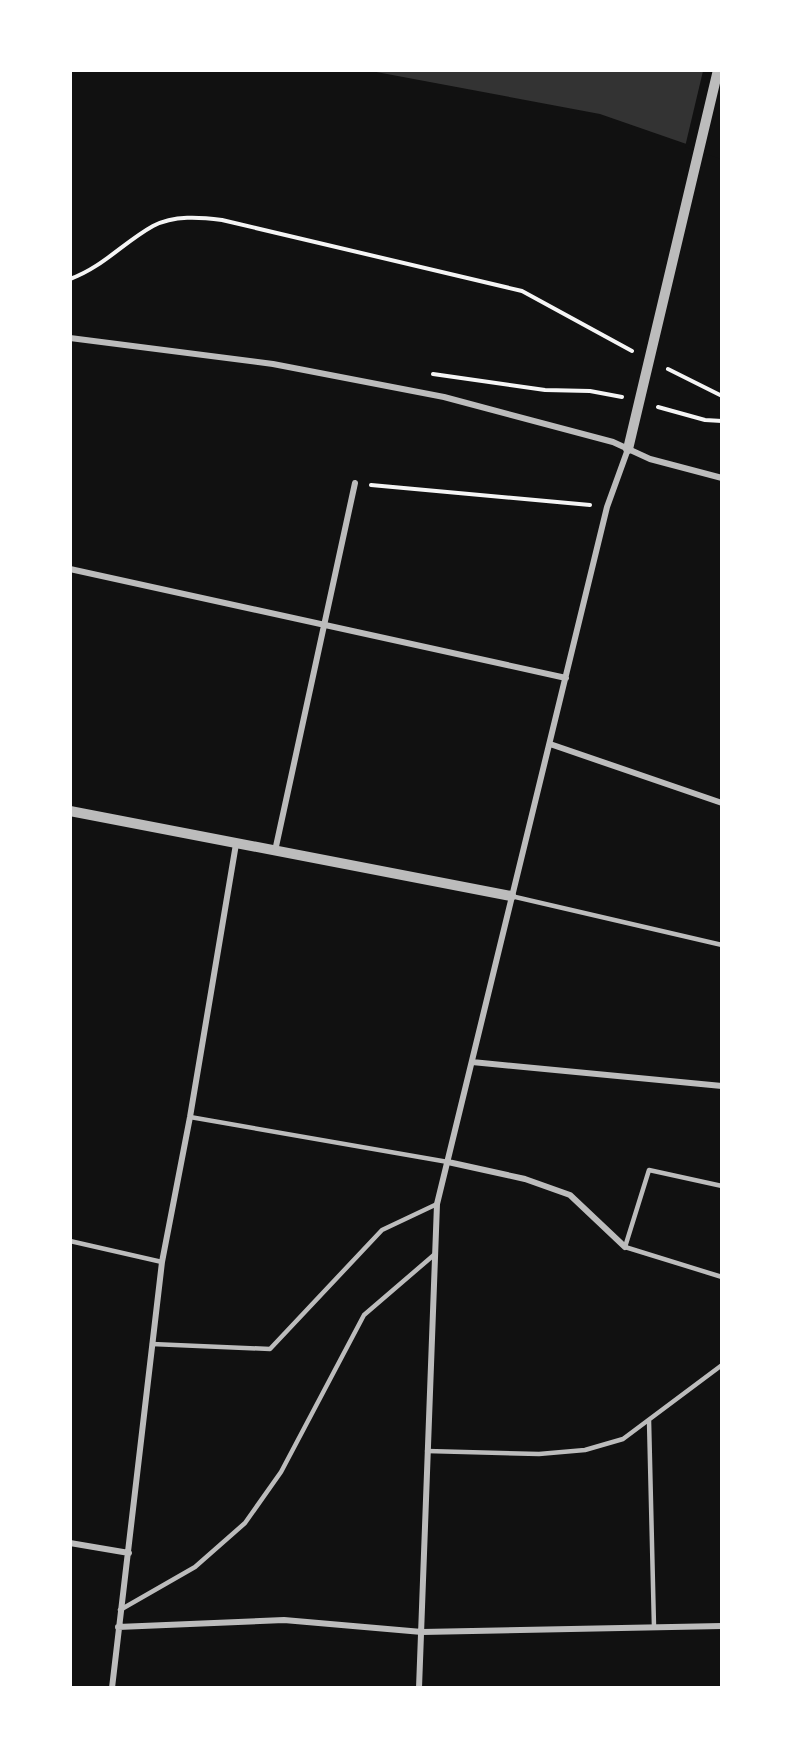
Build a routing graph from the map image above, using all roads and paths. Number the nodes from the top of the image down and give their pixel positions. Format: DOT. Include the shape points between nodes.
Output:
graph roads {
  1 [pos="718,70"];
  2 [pos="70,279"];
  3 [pos="70,338"];
  4 [pos="640,355"];
  5 [pos="661,365"];
  6 [pos="424,373"];
  7 [pos="722,396"];
  8 [pos="623,398"];
  9 [pos="655,406"];
  10 [pos="722,421"];
  11 [pos="628,449"];
  12 [pos="722,478"];
  13 [pos="355,483"];
  14 [pos="607,507"];
  15 [pos="70,569"];
  16 [pos="323,623"];
  17 [pos="566,678"];
  18 [pos="550,744"];
  19 [pos="722,803"];
  20 [pos="70,811"];
  21 [pos="236,844"];
  22 [pos="275,852"];
  23 [pos="511,897"];
  24 [pos="722,945"];
  25 [pos="472,1062"];
  26 [pos="722,1086"];
  27 [pos="190,1117"];
  28 [pos="448,1162"];
  29 [pos="722,1186"];
  30 [pos="436,1204"];
  31 [pos="70,1241"];
  32 [pos="625,1248"];
  33 [pos="435,1254"];
  34 [pos="162,1262"];
  35 [pos="722,1277"];
  36 [pos="152,1344"];
  37 [pos="722,1365"];
  38 [pos="649,1420"];
  39 [pos="427,1451"];
  40 [pos="70,1543"];
  41 [pos="129,1553"];
  42 [pos="120,1610"];
  43 [pos="722,1626"];
  44 [pos="118,1627"];
  45 [pos="654,1627"];
  46 [pos="422,1632"];
  47 [pos="112,1688"];
  48 [pos="419,1688"];
  1 -- 11 [label="street"];
  2 -- 4 [label="path" via="106,261 154,225 175,219 206,218 522,291"];
  3 -- 11 [label="street" via="355,378 444,396"];
  5 -- 7 [label="path"];
  6 -- 8 [label="path"];
  9 -- 10 [label="path"];
  11 -- 12 [label="street" via="650,459"];
  11 -- 14 [label="street"];
  13 -- 14 [label="path"];
  13 -- 16 [label="street"];
  14 -- 17 [label="street"];
  15 -- 16 [label="street"];
  16 -- 17 [label="street"];
  16 -- 22 [label="street"];
  17 -- 18 [label="street"];
  18 -- 19 [label="street"];
  18 -- 23 [label="street"];
  20 -- 21 [label="street"];
  21 -- 22 [label="street"];
  21 -- 27 [label="street"];
  22 -- 23 [label="street"];
  23 -- 24 [label="lane"];
  23 -- 25 [label="street"];
  25 -- 26 [label="street"];
  25 -- 28 [label="street"];
  27 -- 28 [label="lane"];
  27 -- 34 [label="street"];
  28 -- 30 [label="street"];
  28 -- 32 [label="street" via="525,1179 570,1195"];
  29 -- 32 [label="lane" via="649,1170"];
  30 -- 33 [label="street"];
  30 -- 36 [label="lane" via="382,1230 270,1349"];
  31 -- 34 [label="lane"];
  32 -- 35 [label="lane"];
  33 -- 39 [label="street"];
  33 -- 42 [label="lane" via="364,1315 281,1472 245,1523 195,1567"];
  34 -- 36 [label="street"];
  36 -- 41 [label="street"];
  37 -- 38 [label="lane"];
  38 -- 39 [label="lane" via="623,1439 585,1449 539,1454"];
  38 -- 45 [label="lane"];
  39 -- 46 [label="street"];
  40 -- 41 [label="street"];
  41 -- 42 [label="street"];
  42 -- 44 [label="street"];
  43 -- 45 [label="street"];
  44 -- 46 [label="street" via="284,1620"];
  44 -- 47 [label="street"];
  45 -- 46 [label="street"];
  46 -- 48 [label="street"];
}
